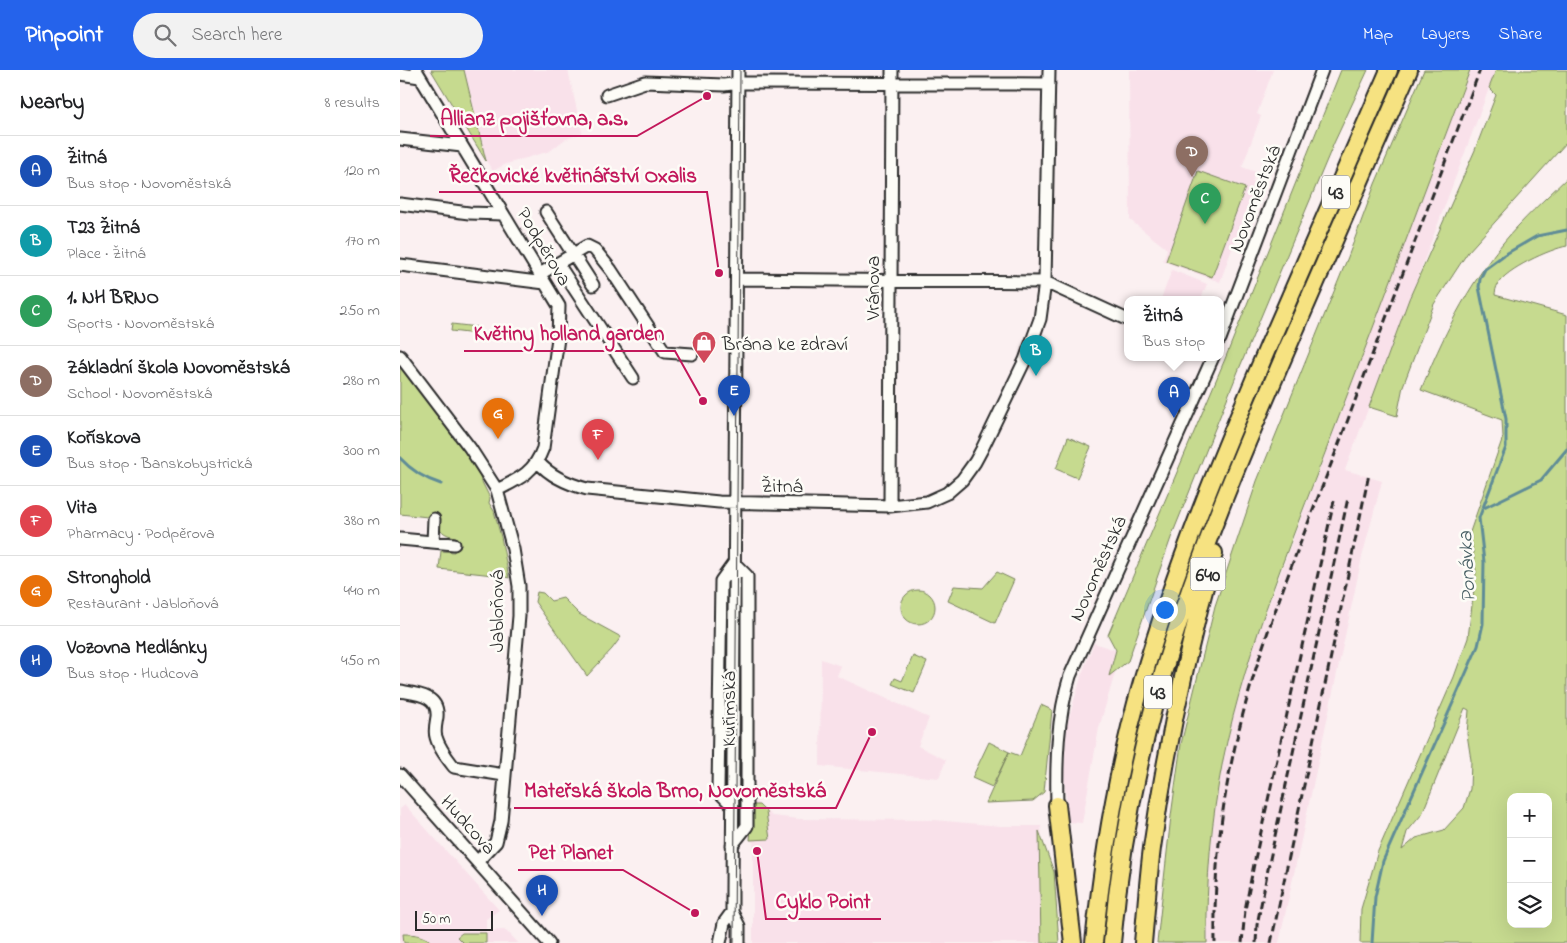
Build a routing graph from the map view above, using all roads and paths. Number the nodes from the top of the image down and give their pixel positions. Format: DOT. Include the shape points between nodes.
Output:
graph roads {
  1 [pos="738,70"];
  2 [pos="892,70"];
  3 [pos="1049,70"];
  4 [pos="1322,70"];
  5 [pos="1389,70"];
  6 [pos="1409,70"];
  7 [pos="418,73"];
  8 [pos="400,74"];
  9 [pos="738,84"];
  10 [pos="892,84"];
  11 [pos="1049,84"];
  12 [pos="606,95"];
  13 [pos="400,139"];
  14 [pos="462,146"];
  15 [pos="400,204"];
  16 [pos="546,212"];
  17 [pos="503,214"];
  18 [pos="574,254"];
  19 [pos="558,264"];
  20 [pos="400,265"];
  21 [pos="542,278"];
  22 [pos="737,279"];
  23 [pos="891,281"];
  24 [pos="1045,282"];
  25 [pos="593,285"];
  26 [pos="1124,318"];
  27 [pos="1224,328"];
  28 [pos="692,354"];
  29 [pos="400,356"];
  30 [pos="1210,361"];
  31 [pos="633,378"];
  32 [pos="1243,452"];
  33 [pos="538,462"];
  34 [pos="497,490"];
  35 [pos="735,503"];
  36 [pos="890,506"];
  37 [pos="434,519"];
  38 [pos="400,539"];
  39 [pos="433,542"];
  40 [pos="454,544"];
  41 [pos="734,563"];
  42 [pos="400,691"];
  43 [pos="400,775"];
  44 [pos="504,775"];
  45 [pos="1057,805"];
  46 [pos="732,845"];
  47 [pos="477,862"];
  48 [pos="1100,886"];
  49 [pos="732,912"];
  50 [pos="549,943"];
  51 [pos="720,943"];
  52 [pos="739,943"];
  53 [pos="1073,943"];
  54 [pos="1085,943"];
  55 [pos="1094,943"];
  56 [pos="1112,943"];
  57 [pos="1143,943"];
  1 -- 9 [label="street, Kuřimská"];
  2 -- 10 [label="street, Vránova"];
  3 -- 11 [label="street, Žitná"];
  4 -- 27 [label="street, Novoměstská"];
  5 -- 48 [label="highway, 43" via="1241,410 1176,575 1131,723 1111,814"];
  6 -- 32 [label="highway, 43"];
  7 -- 8 [label="street"];
  7 -- 14 [label="street, Podpěrova"];
  9 -- 10 [label="street"];
  9 -- 12 [label="street" via="645,82"];
  9 -- 22 [label="street, Kuřimská"];
  10 -- 11 [label="street"];
  10 -- 23 [label="street, Vránova"];
  11 -- 24 [label="street, Žitná"];
  13 -- 14 [label="street"];
  14 -- 17 [label="street, Podpěrova"];
  15 -- 17 [label="street"];
  16 -- 18 [label="street"];
  17 -- 21 [label="street, Podpěrova"];
  18 -- 19 [label="street"];
  18 -- 25 [label="street"];
  18 -- 28 [label="street" via="587,246 595,250 666,352"];
  19 -- 21 [label="street"];
  19 -- 31 [label="street, Podpěrova"];
  20 -- 21 [label="street"];
  21 -- 33 [label="street, Podpěrova" via="559,306 558,338 543,448"];
  22 -- 23 [label="street"];
  22 -- 35 [label="street, Kuřimská"];
  23 -- 24 [label="street"];
  23 -- 36 [label="street, Vránova"];
  24 -- 26 [label="street"];
  24 -- 36 [label="street, Žitná" via="1040,319 1033,340 966,475 947,494 927,502"];
  29 -- 34 [label="street, Jabloňová" via="470,448"];
  30 -- 45 [label="street, Novoměstská" via="1070,676 1057,746"];
  32 -- 56 [label="highway, 43" via="1195,577 1154,704 1123,847"];
  32 -- 57 [label="highway, 640" via="1186,659 1166,757 1153,839"];
  33 -- 34 [label="street" via="521,478"];
  33 -- 35 [label="street" via="568,484 594,490"];
  34 -- 44 [label="street, Jabloňová" via="516,565 519,616"];
  35 -- 36 [label="street, Žitná"];
  35 -- 41 [label="street, Kuřimská"];
  37 -- 39 [label="street"];
  38 -- 39 [label="street"];
  39 -- 40 [label="street"];
  41 -- 46 [label="street, Kuřimská"];
  41 -- 46 [label="street, Kuřimská" via="747,576 747,826"];
  42 -- 44 [label="street" via="421,695 433,702 438,710 435,735 454,767"];
  43 -- 47 [label="street, Hudcova"];
  44 -- 47 [label="street, Jabloňová" via="496,842"];
  45 -- 53 [label="highway"];
  46 -- 49 [label="street"];
  47 -- 50 [label="street, Hudcova"];
  48 -- 54 [label="highway"];
  48 -- 55 [label="highway, 43"];
  49 -- 51 [label="street" via="724,923"];
  49 -- 52 [label="street" via="739,926"];
}
